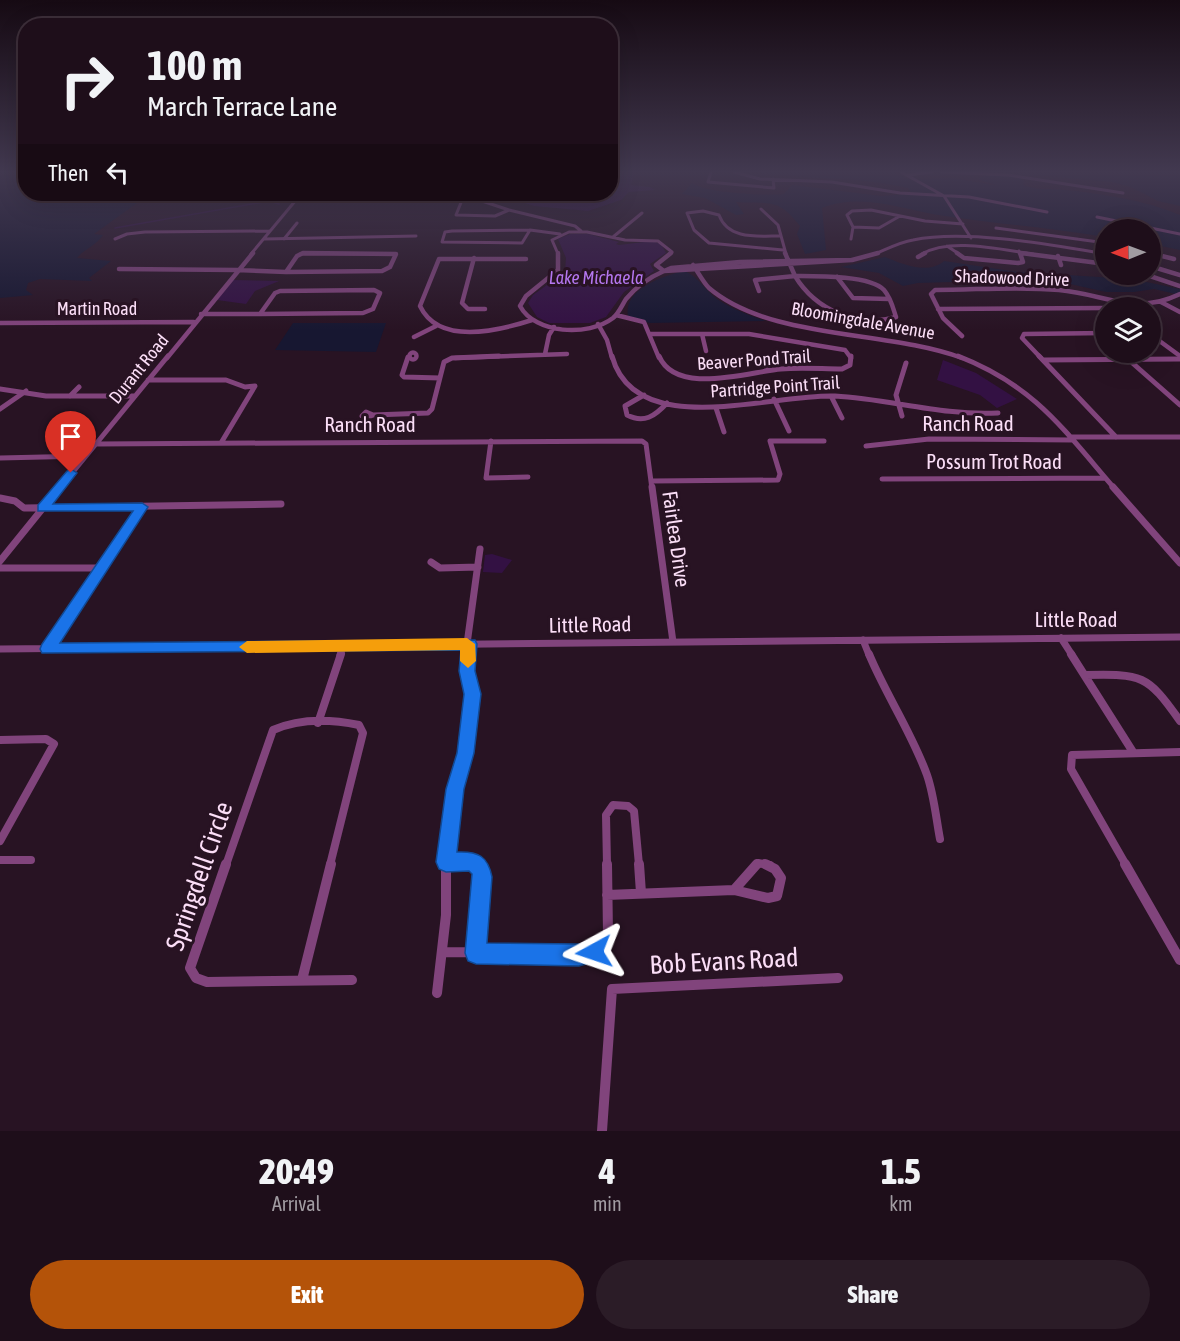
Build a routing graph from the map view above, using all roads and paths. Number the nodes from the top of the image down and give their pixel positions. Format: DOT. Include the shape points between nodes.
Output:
graph roads {
  1 [pos="963,224"];
  2 [pos="275,225"];
  3 [pos="295,225"];
  4 [pos="569,225"];
  5 [pos="626,225"];
  6 [pos="690,225"];
  7 [pos="723,225"];
  8 [pos="778,225"];
  9 [pos="885,225"];
  10 [pos="1132,225"];
  11 [pos="853,227"];
  12 [pos="996,228"];
  13 [pos="530,230"];
  14 [pos="270,231"];
  15 [pos="581,231"];
  16 [pos="560,234"];
  17 [pos="1180,234"];
  18 [pos="416,236"];
  19 [pos="780,236"];
  20 [pos="613,237"];
  21 [pos="970,237"];
  22 [pos="264,239"];
  23 [pos="284,239"];
  24 [pos="851,239"];
  25 [pos="1080,239"];
  26 [pos="115,240"];
  27 [pos="1095,241"];
  28 [pos="947,246"];
  29 [pos="783,250"];
  30 [pos="1080,250"];
  31 [pos="1019,251"];
  32 [pos="1095,253"];
  33 [pos="1058,256"];
  34 [pos="1161,256"];
  35 [pos="918,257"];
  36 [pos="474,258"];
  37 [pos="1174,259"];
  38 [pos="526,260"];
  39 [pos="790,262"];
  40 [pos="1095,262"];
  41 [pos="1061,265"];
  42 [pos="694,266"];
  43 [pos="1161,268"];
  44 [pos="119,269"];
  45 [pos="238,270"];
  46 [pos="286,272"];
  47 [pos="665,272"];
  48 [pos="1180,274"];
  49 [pos="798,277"];
  50 [pos="837,277"];
  51 [pos="1161,280"];
  52 [pos="1180,286"];
  53 [pos="759,291"];
  54 [pos="1180,294"];
  55 [pos="889,299"];
  56 [pos="1095,299"];
  57 [pos="1161,302"];
  58 [pos="1095,308"];
  59 [pos="485,309"];
  60 [pos="938,309"];
  61 [pos="1180,312"];
  62 [pos="202,313"];
  63 [pos="260,314"];
  64 [pos="616,315"];
  65 [pos="532,320"];
  66 [pos="194,322"];
  67 [pos="0,323"];
  68 [pos="598,324"];
  69 [pos="436,326"];
  70 [pos="554,327"];
  71 [pos="1095,333"];
  72 [pos="651,334"];
  73 [pos="702,334"];
  74 [pos="962,336"];
  75 [pos="414,337"];
  76 [pos="1161,342"];
  77 [pos="706,351"];
  78 [pos="545,354"];
  79 [pos="567,354"];
  80 [pos="408,357"];
  81 [pos="1180,357"];
  82 [pos="1161,358"];
  83 [pos="762,360"];
  84 [pos="1043,360"];
  85 [pos="1095,360"];
  86 [pos="906,363"];
  87 [pos="1132,363"];
  88 [pos="768,370"];
  89 [pos="440,378"];
  90 [pos="148,380"];
  91 [pos="79,387"];
  92 [pos="0,389"];
  93 [pos="26,391"];
  94 [pos="644,395"];
  95 [pos="70,396"];
  96 [pos="135,396"];
  97 [pos="831,396"];
  98 [pos="774,399"];
  99 [pos="897,402"];
  100 [pos="667,403"];
  101 [pos="1180,405"];
  102 [pos="716,408"];
  103 [pos="0,409"];
  104 [pos="998,413"];
  105 [pos="373,415"];
  106 [pos="902,416"];
  107 [pos="842,418"];
  108 [pos="789,430"];
  109 [pos="724,432"];
  110 [pos="1180,436"];
  111 [pos="1116,437"];
  112 [pos="1071,438"];
  113 [pos="491,441"];
  114 [pos="824,441"];
  115 [pos="644,442"];
  116 [pos="221,443"];
  117 [pos="96,444"];
  118 [pos="866,446"];
  119 [pos="86,456"];
  120 [pos="0,458"];
  121 [pos="528,477"];
  122 [pos="1106,478"];
  123 [pos="882,479"];
  124 [pos="652,481"];
  125 [pos="0,498"];
  126 [pos="280,504"];
  127 [pos="142,507"];
  128 [pos="43,508"];
  129 [pos="480,549"];
  130 [pos="0,561"];
  131 [pos="431,562"];
  132 [pos="1180,563"];
  133 [pos="477,567"];
  134 [pos="0,568"];
  135 [pos="100,568"];
  136 [pos="1180,637"];
  137 [pos="1062,638"];
  138 [pos="862,640"];
  139 [pos="673,642"];
  140 [pos="468,644"];
  141 [pos="343,645"];
  142 [pos="47,649"];
  143 [pos="0,650"];
  144 [pos="1085,675"];
  145 [pos="1180,721"];
  146 [pos="318,723"];
  147 [pos="0,740"];
  148 [pos="1133,752"];
  149 [pos="1180,752"];
  150 [pos="940,839"];
  151 [pos="0,841"];
  152 [pos="0,860"];
  153 [pos="31,860"];
  154 [pos="446,862"];
  155 [pos="734,890"];
  156 [pos="641,893"];
  157 [pos="607,895"];
  158 [pos="442,952"];
  159 [pos="476,953"];
  160 [pos="1180,960"];
  161 [pos="838,978"];
  162 [pos="302,980"];
  163 [pos="352,980"];
  164 [pos="437,993"];
  165 [pos="602,1131"];
  1 -- 21 [label="street"];
  2 -- 14 [label="street, Durant Road"];
  3 -- 23 [label="street"];
  4 -- 15 [label="street"];
  5 -- 20 [label="street"];
  6 -- 29 [label="street" via="709,243"];
  7 -- 19 [label="street" via="732,233"];
  8 -- 19 [label="street"];
  9 -- 11 [label="street"];
  10 -- 17 [label="street"];
  11 -- 24 [label="street"];
  12 -- 25 [label="street"];
  13 -- 13 [label="street" via="452,231 445,232 442,242 522,243"];
  13 -- 16 [label="street"];
  14 -- 22 [label="street, Durant Road"];
  14 -- 26 [label="street" via="145,232"];
  15 -- 16 [label="street"];
  15 -- 20 [label="street"];
  16 -- 65 [label="street" via="552,241 559,256 558,270 520,304"];
  18 -- 23 [label="street"];
  19 -- 29 [label="street"];
  20 -- 47 [label="street" via="665,243 672,254 656,265"];
  21 -- 30 [label="street"];
  21 -- 39 [label="street" via="924,239 853,260"];
  22 -- 23 [label="street"];
  22 -- 45 [label="street, Durant Road"];
  25 -- 27 [label="street"];
  25 -- 30 [label="street"];
  28 -- 31 [label="street"];
  28 -- 31 [label="street" via="964,258 1018,263 1023,262"];
  28 -- 35 [label="street"];
  29 -- 39 [label="street"];
  30 -- 32 [label="street"];
  31 -- 33 [label="street"];
  33 -- 40 [label="street"];
  33 -- 41 [label="street"];
  34 -- 37 [label="street"];
  36 -- 38 [label="street"];
  36 -- 59 [label="street" via="462,303 468,309"];
  36 -- 69 [label="street" via="436,261 420,306 425,318"];
  39 -- 42 [label="street"];
  39 -- 49 [label="street"];
  42 -- 47 [label="street"];
  42 -- 112 [label="street, Bloomingdale Avenue" via="713,289 742,307 780,321 906,341 966,359 1027,393"];
  43 -- 48 [label="street"];
  44 -- 45 [label="street"];
  45 -- 46 [label="street"];
  45 -- 62 [label="street, Durant Road"];
  46 -- 46 [label="street" via="384,271 396,255 303,253"];
  47 -- 64 [label="street" via="626,299"];
  49 -- 50 [label="street"];
  49 -- 53 [label="street" via="759,278 755,280"];
  49 -- 55 [label="street" via="812,301 841,315 894,319"];
  50 -- 55 [label="street" via="866,280 885,291"];
  50 -- 55 [label="street" via="853,298"];
  51 -- 52 [label="street"];
  54 -- 57 [label="street, Shadowood Drive"];
  56 -- 60 [label="street, Shadowood Drive" via="1062,290 935,290 931,294"];
  57 -- 61 [label="street"];
  58 -- 60 [label="street"];
  60 -- 74 [label="street, Shadowood Drive"];
  62 -- 63 [label="street"];
  62 -- 66 [label="street, Durant Road"];
  63 -- 63 [label="street" via="366,312 373,309 380,293 285,290 275,293"];
  64 -- 68 [label="street"];
  64 -- 72 [label="street" via="643,321"];
  65 -- 69 [label="street" via="492,331"];
  65 -- 70 [label="street"];
  66 -- 67 [label="street, Martin Road"];
  66 -- 90 [label="street, Durant Road"];
  68 -- 70 [label="street"];
  68 -- 94 [label="street, Partridge Point Trail" via="618,376"];
  69 -- 75 [label="street"];
  70 -- 78 [label="street"];
  71 -- 84 [label="street" via="1024,334 1022,338"];
  72 -- 73 [label="street, Beaver Pond Trail"];
  72 -- 88 [label="street, Beaver Pond Trail" via="663,366 680,376 701,379"];
  73 -- 77 [label="street"];
  73 -- 88 [label="street, Beaver Pond Trail" via="764,336 845,350 851,355 850,365 842,369"];
  76 -- 81 [label="street"];
  78 -- 79 [label="street"];
  78 -- 89 [label="street" via="452,358 444,362"];
  80 -- 89 [label="street" via="404,377"];
  81 -- 82 [label="street"];
  83 -- 88 [label="street"];
  84 -- 85 [label="street"];
  84 -- 111 [label="street"];
  86 -- 99 [label="street"];
  87 -- 101 [label="street"];
  89 -- 105 [label="street" via="428,413"];
  90 -- 96 [label="street, Durant Road"];
  90 -- 116 [label="street" via="226,380 245,387 255,386"];
  91 -- 95 [label="street"];
  92 -- 93 [label="street"];
  93 -- 95 [label="street" via="42,396"];
  93 -- 103 [label="street"];
  94 -- 100 [label="street, Partridge Point Trail"];
  94 -- 100 [label="street" via="625,406 627,415 652,418"];
  95 -- 96 [label="street"];
  96 -- 117 [label="street, Durant Road"];
  97 -- 98 [label="street, Partridge Point Trail"];
  97 -- 99 [label="street, Partridge Point Trail"];
  97 -- 107 [label="street"];
  98 -- 102 [label="street, Partridge Point Trail"];
  98 -- 108 [label="street"];
  99 -- 104 [label="street, Partridge Point Trail" via="954,415"];
  99 -- 106 [label="street"];
  100 -- 102 [label="street, Partridge Point Trail"];
  102 -- 109 [label="street"];
  110 -- 111 [label="street, Ranch Road"];
  111 -- 112 [label="street, Ranch Road"];
  112 -- 118 [label="street, Ranch Road" via="906,440"];
  112 -- 122 [label="street, Bloomingdale Avenue"];
  113 -- 115 [label="street, Ranch Road"];
  113 -- 116 [label="street, Ranch Road"];
  113 -- 121 [label="street" via="486,478"];
  114 -- 124 [label="street" via="770,441 780,474 778,480"];
  115 -- 124 [label="street, Fairlea Drive"];
  116 -- 117 [label="street, Ranch Road"];
  117 -- 119 [label="street, Durant Road"];
  119 -- 120 [label="street"];
  119 -- 128 [label="street, Durant Road"];
  122 -- 123 [label="street, Possum Trot Road"];
  122 -- 132 [label="street, Bloomingdale Avenue"];
  124 -- 139 [label="street, Fairlea Drive"];
  125 -- 128 [label="street" via="24,508"];
  126 -- 127 [label="street"];
  127 -- 128 [label="street"];
  127 -- 135 [label="street"];
  128 -- 130 [label="street, Durant Road"];
  129 -- 133 [label="street"];
  131 -- 133 [label="street" via="440,568"];
  133 -- 140 [label="street"];
  134 -- 135 [label="street"];
  135 -- 142 [label="street"];
  136 -- 137 [label="street, Little Road"];
  137 -- 138 [label="street, Little Road"];
  137 -- 144 [label="street"];
  138 -- 139 [label="street, Little Road"];
  138 -- 150 [label="street" via="928,777"];
  139 -- 140 [label="street, Little Road"];
  140 -- 141 [label="street, Little Road"];
  140 -- 154 [label="street" via="467,671 472,694"];
  141 -- 142 [label="street, Little Road"];
  141 -- 146 [label="street"];
  142 -- 143 [label="street, Little Road"];
  144 -- 145 [label="street" via="1143,677 1156,687"];
  144 -- 148 [label="street"];
  146 -- 162 [label="street, Springdell Circle" via="358,725 363,733"];
  146 -- 162 [label="street, Springdell Circle" via="285,723 273,730 190,968 196,978 207,982"];
  147 -- 151 [label="street" via="46,739 54,744"];
  148 -- 149 [label="street"];
  148 -- 160 [label="street" via="1078,753 1072,755 1071,769"];
  152 -- 153 [label="street"];
  154 -- 158 [label="street"];
  154 -- 159 [label="street" via="474,861 481,870"];
  155 -- 155 [label="street" via="768,898 777,896 782,878 776,868 759,863"];
  155 -- 156 [label="street"];
  156 -- 157 [label="street"];
  156 -- 157 [label="street" via="634,811 621,805 613,806 606,815"];
  157 -- 159 [label="street" via="608,934 594,952"];
  158 -- 159 [label="street"];
  158 -- 164 [label="street"];
  161 -- 165 [label="street, Bob Evans Road" via="612,989"];
  162 -- 163 [label="street, Springdell Circle"];
}
